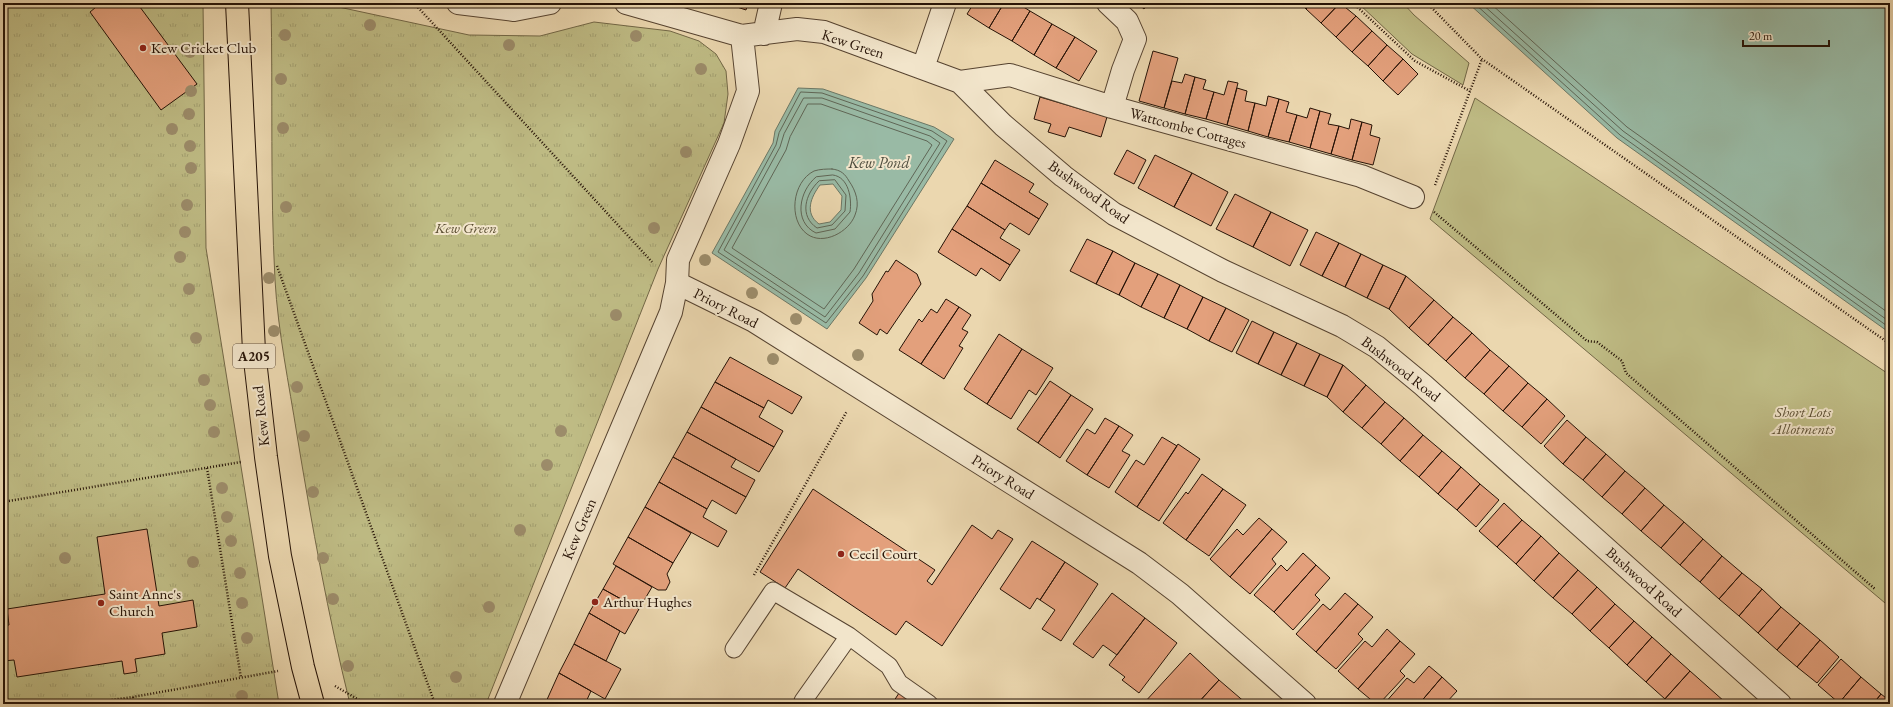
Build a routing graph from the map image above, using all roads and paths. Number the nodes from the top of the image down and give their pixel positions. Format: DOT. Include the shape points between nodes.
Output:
graph roads {
  1 [pos="237,3"];
  2 [pos="414,3"];
  3 [pos="458,3"];
  4 [pos="550,3"];
  5 [pos="626,3"];
  6 [pos="771,3"];
  7 [pos="945,3"];
  8 [pos="1108,3"];
  9 [pos="1352,3"];
  10 [pos="1427,3"];
  11 [pos="764,34"];
  12 [pos="742,36"];
  13 [pos="1482,59"];
  14 [pos="923,68"];
  15 [pos="960,82"];
  16 [pos="1470,91"];
  17 [pos="1112,107"];
  18 [pos="1420,202"];
  19 [pos="277,264"];
  20 [pos="677,283"];
  21 [pos="1890,344"];
  22 [pos="860,388"];
  23 [pos="266,457"];
  24 [pos="207,468"];
  25 [pos="3,502"];
  26 [pos="753,576"];
  27 [pos="1876,590"];
  28 [pos="849,636"];
  29 [pos="734,649"];
  30 [pos="303,667"];
  31 [pos="241,678"];
  32 [pos="133,697"];
  33 [pos="1767,700"];
  34 [pos="803,701"];
  35 [pos="82,704"];
  36 [pos="134,704"];
  37 [pos="313,704"];
  38 [pos="435,704"];
  39 [pos="505,704"];
  40 [pos="929,704"];
  41 [pos="1305,704"];
  1 -- 23 [label="highway, Kew Road / A205" via="254,351"];
  2 -- 20 [label="path" via="658,269"];
  3 -- 4 [label="street" via="514,10"];
  5 -- 12 [label="street, Kew Green"];
  6 -- 11 [label="street"];
  7 -- 14 [label="street"];
  8 -- 17 [label="street" via="1128,21 1135,39"];
  9 -- 16 [label="path" via="1415,61"];
  10 -- 13 [label="path"];
  11 -- 12 [label="street, Kew Green"];
  11 -- 14 [label="street, Kew Green" via="797,29 824,32"];
  12 -- 20 [label="street, Kew Green" via="748,91 729,144 678,260"];
  13 -- 16 [label="path"];
  13 -- 21 [label="path"];
  14 -- 15 [label="street, Kew Green"];
  15 -- 17 [label="street, Wattcombe Cottages" via="1010,75"];
  15 -- 33 [label="street, Bushwood Road" via="1003,125 1063,176 1114,214 1224,271 1342,326 1377,347 1530,480"];
  16 -- 18 [label="path"];
  17 -- 18 [label="street, Wattcombe Cottages" via="1361,176"];
  18 -- 27 [label="path" via="1587,341 1597,342 1622,361 1626,373"];
  19 -- 38 [label="path"];
  20 -- 22 [label="street, Priory Road" via="754,321"];
  20 -- 39 [label="street, Kew Green" via="671,312"];
  22 -- 26 [label="path"];
  22 -- 41 [label="street, Priory Road" via="1139,563 1180,594"];
  23 -- 24 [label="path"];
  23 -- 30 [label="highway, Kew Road / A205" via="280,556"];
  24 -- 25 [label="path"];
  24 -- 31 [label="path"];
  28 -- 29 [label="lane" via="773,591"];
  28 -- 34 [label="lane"];
  28 -- 40 [label="lane" via="889,666 899,683"];
  30 -- 31 [label="path"];
  30 -- 37 [label="highway, Kew Road / A205"];
  31 -- 32 [label="path"];
  32 -- 35 [label="path"];
  32 -- 36 [label="path"];
}
